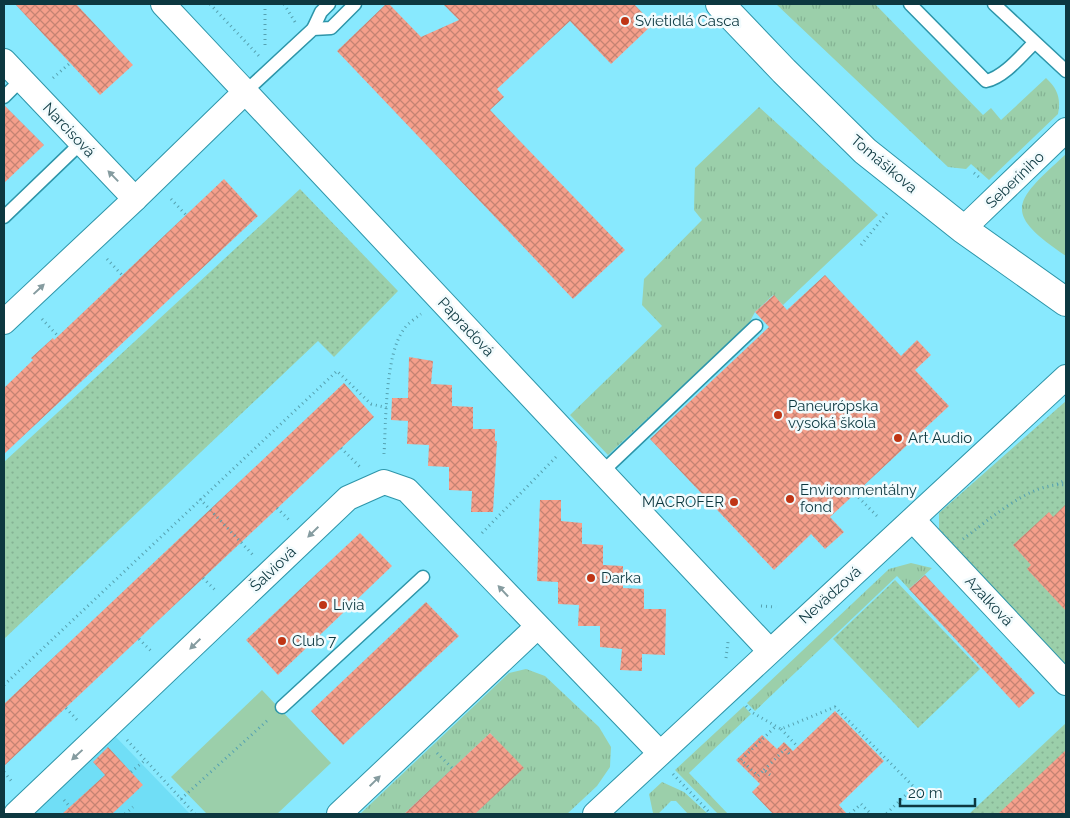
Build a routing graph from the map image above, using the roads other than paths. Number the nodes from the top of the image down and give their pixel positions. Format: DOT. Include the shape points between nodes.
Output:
graph roads {
  1 [pos="163,4"];
  2 [pos="328,4"];
  3 [pos="355,4"];
  4 [pos="720,4"];
  5 [pos="910,4"];
  6 [pos="994,4"];
  7 [pos="313,29"];
  8 [pos="1034,43"];
  9 [pos="4,61"];
  10 [pos="1066,71"];
  11 [pos="22,80"];
  12 [pos="245,92"];
  13 [pos="4,97"];
  14 [pos="1066,130"];
  15 [pos="81,143"];
  16 [pos="135,199"];
  17 [pos="4,216"];
  18 [pos="963,229"];
  19 [pos="1066,302"];
  20 [pos="4,322"];
  21 [pos="756,326"];
  22 [pos="1066,377"];
  23 [pos="602,472"];
  24 [pos="913,520"];
  25 [pos="423,577"];
  26 [pos="536,627"];
  27 [pos="769,650"];
  28 [pos="1063,674"];
  29 [pos="282,708"];
  30 [pos="665,762"];
  31 [pos="16,814"];
  32 [pos="339,814"];
  33 [pos="595,814"];
  1 -- 12 [label="street, Papraďová"];
  2 -- 7 [label="lane" via="320,12"];
  3 -- 7 [label="lane" via="331,28"];
  4 -- 18 [label="main road, Tomášikova" via="865,151"];
  5 -- 8 [label="lane" via="986,81 993,80"];
  6 -- 8 [label="lane"];
  7 -- 12 [label="lane" via="266,69"];
  8 -- 10 [label="lane"];
  9 -- 11 [label="street, Narcisová"];
  11 -- 13 [label="lane"];
  11 -- 15 [label="street, Narcisová"];
  12 -- 16 [label="street"];
  12 -- 23 [label="street, Papraďová"];
  14 -- 18 [label="street, Seberíniho"];
  16 -- 15 [label="street, Narcisová, one-way"];
  15 -- 17 [label="lane"];
  20 -- 16 [label="street, one-way"];
  18 -- 19 [label="main road, Tomášikova"];
  21 -- 23 [label="lane"];
  22 -- 24 [label="street, Nevädzová"];
  23 -- 27 [label="street, Papraďová"];
  24 -- 27 [label="street, Nevädzová"];
  24 -- 28 [label="street, Azalková"];
  25 -- 29 [label="lane"];
  26 -- 30 [label="street, Šalviová"];
  26 -- 31 [label="street, Šalviová, one-way" via="407,490 384,482 348,498"];
  32 -- 26 [label="street, one-way"];
  27 -- 30 [label="street, Nevädzová"];
  30 -- 33 [label="street, Nevädzová"];
}
